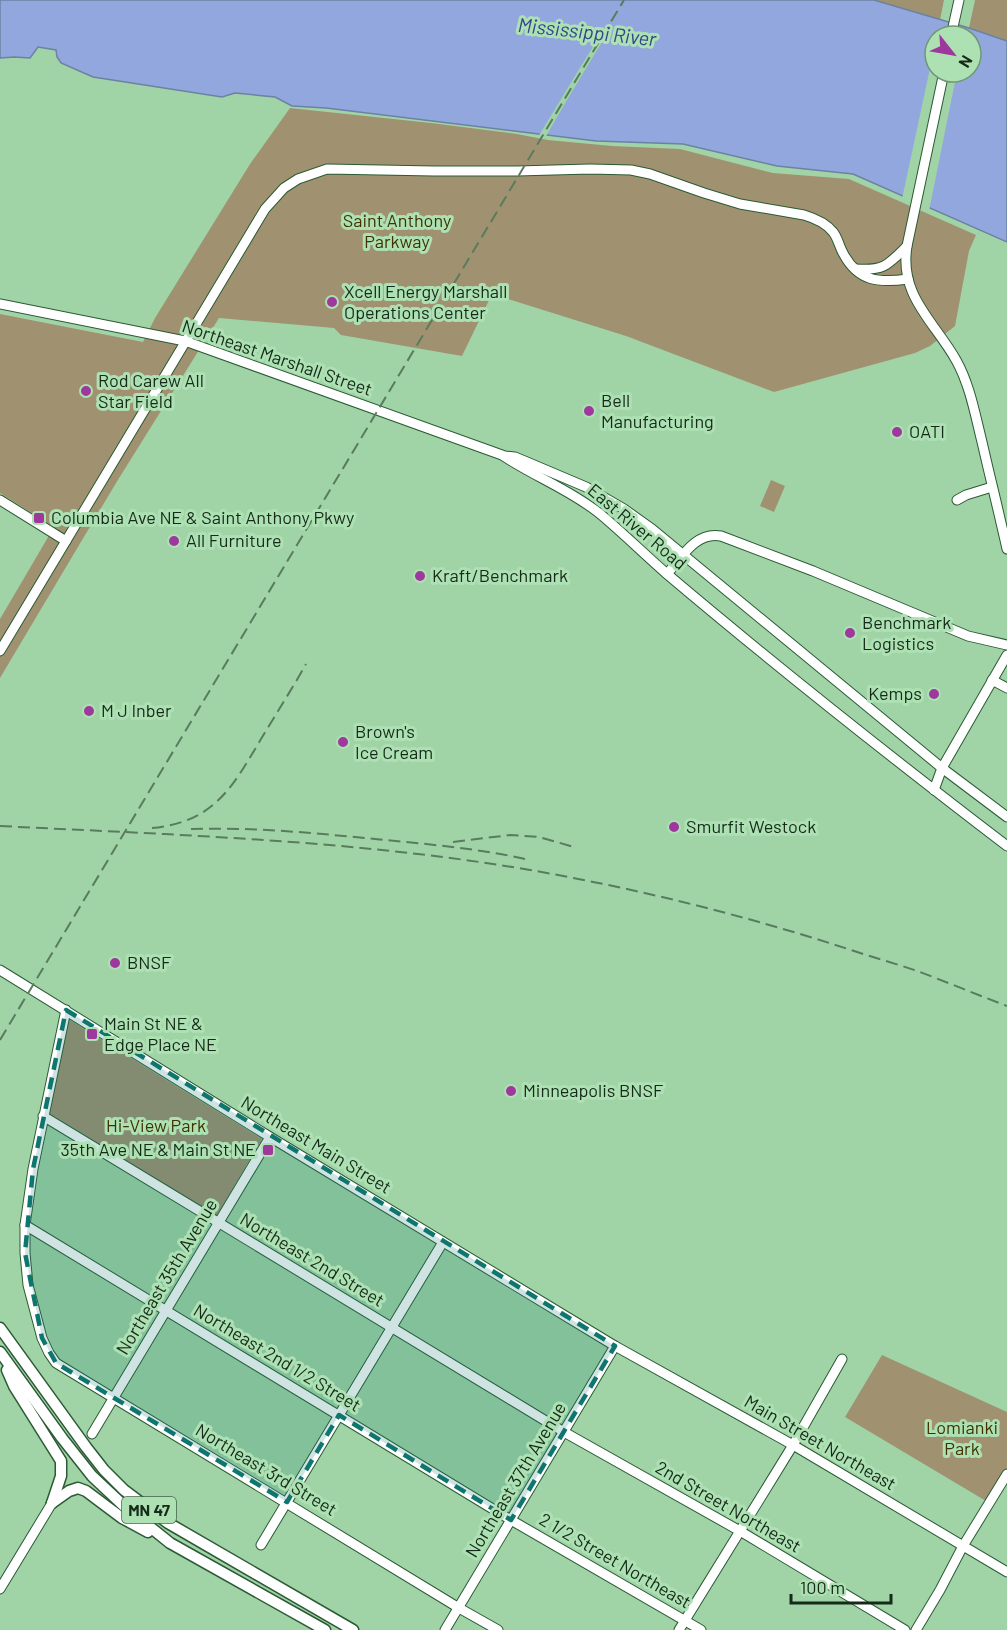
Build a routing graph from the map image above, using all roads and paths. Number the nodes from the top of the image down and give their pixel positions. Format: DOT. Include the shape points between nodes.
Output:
graph roads {
  1 [pos="959,0"];
  2 [pos="954,24"];
  3 [pos="941,84"];
  4 [pos="907,246"];
  5 [pos="856,269"];
  6 [pos="908,279"];
  7 [pos="0,304"];
  8 [pos="185,341"];
  9 [pos="502,455"];
  10 [pos="992,487"];
  11 [pos="0,500"];
  12 [pos="957,500"];
  13 [pos="66,541"];
  14 [pos="1007,549"];
  15 [pos="684,554"];
  16 [pos="667,574"];
  17 [pos="1007,645"];
  18 [pos="0,651"];
  19 [pos="1007,656"];
  20 [pos="992,680"];
  21 [pos="1007,688"];
  22 [pos="942,768"];
  23 [pos="934,790"];
  24 [pos="1007,817"];
  25 [pos="1007,846"];
  26 [pos="0,970"];
  27 [pos="66,1010"];
  28 [pos="44,1116"];
  29 [pos="270,1137"];
  30 [pos="219,1222"];
  31 [pos="25,1225"];
  32 [pos="443,1242"];
  33 [pos="166,1310"];
  34 [pos="392,1327"];
  35 [pos="0,1328"];
  36 [pos="615,1346"];
  37 [pos="0,1354"];
  38 [pos="842,1359"];
  39 [pos="114,1397"];
  40 [pos="339,1415"];
  41 [pos="564,1432"];
  42 [pos="93,1434"];
  43 [pos="792,1445"];
  44 [pos="1007,1474"];
  45 [pos="287,1502"];
  46 [pos="52,1503"];
  47 [pos="511,1520"];
  48 [pos="740,1531"];
  49 [pos="170,1543"];
  50 [pos="261,1545"];
  51 [pos="963,1546"];
  52 [pos="1007,1572"];
  53 [pos="0,1589"];
  54 [pos="459,1608"];
  55 [pos="685,1620"];
  56 [pos="325,1630"];
  57 [pos="353,1630"];
  58 [pos="445,1630"];
  59 [pos="498,1630"];
  60 [pos="679,1630"];
  61 [pos="701,1630"];
  62 [pos="906,1630"];
  63 [pos="916,1630"];
  1 -- 2 [label="street"];
  3 -- 4 [label="street"];
  4 -- 5 [label="street" via="884,267"];
  4 -- 6 [label="street"];
  5 -- 6 [label="street" via="877,281"];
  5 -- 8 [label="street" via="832,231 813,218 740,204 631,170 327,169 298,178 265,209"];
  6 -- 10 [label="street" via="918,305 968,385"];
  7 -- 8 [label="street, Northeast Marshall Street"];
  8 -- 9 [label="street, Northeast Marshall Street"];
  8 -- 13 [label="street"];
  9 -- 15 [label="street, East River Road" via="521,459 586,487 624,509"];
  9 -- 16 [label="street, East River Road" via="566,490 598,513"];
  10 -- 12 [label="street"];
  10 -- 14 [label="street"];
  11 -- 13 [label="street"];
  13 -- 18 [label="street"];
  15 -- 16 [label="street"];
  15 -- 17 [label="street" via="695,542 714,534 968,636"];
  15 -- 22 [label="street, East River Road"];
  16 -- 23 [label="street, East River Road"];
  19 -- 20 [label="street"];
  20 -- 21 [label="street"];
  20 -- 22 [label="street"];
  22 -- 23 [label="street"];
  22 -- 24 [label="street, East River Road"];
  23 -- 25 [label="street, East River Road"];
  26 -- 27 [label="street, Northeast Main Street"];
  27 -- 28 [label="street"];
  27 -- 29 [label="street, Northeast Main Street"];
  28 -- 30 [label="street, Northeast 2nd Street"];
  28 -- 31 [label="street"];
  29 -- 30 [label="street, Northeast 35th Avenue"];
  29 -- 32 [label="street, Northeast Main Street"];
  30 -- 33 [label="street, Northeast 35th Avenue"];
  30 -- 34 [label="street, Northeast 2nd Street"];
  31 -- 33 [label="street, Northeast 2nd 1/2 Street"];
  31 -- 39 [label="street, Northeast 3rd Street" via="28,1285 49,1353 56,1363"];
  32 -- 34 [label="street"];
  32 -- 36 [label="street, Northeast Main Street"];
  33 -- 39 [label="street, Northeast 35th Avenue"];
  33 -- 40 [label="street, Northeast 2nd 1/2 Street"];
  34 -- 40 [label="street"];
  34 -- 41 [label="street, Northeast 2nd Street"];
  35 -- 57 [label="main road, MN 47" via="86,1447 124,1490 178,1529"];
  36 -- 41 [label="street, Northeast 37th Avenue"];
  36 -- 43 [label="street, Main Street Northeast"];
  37 -- 46 [label="main road" via="61,1461 61,1476"];
  37 -- 49 [label="main road, MN 47" via="92,1476"];
  38 -- 43 [label="street"];
  39 -- 42 [label="street, Northeast 35th Avenue"];
  39 -- 45 [label="street, Northeast 3rd Street"];
  40 -- 45 [label="street"];
  40 -- 47 [label="street, Northeast 2nd 1/2 Street"];
  41 -- 47 [label="street, Northeast 37th Avenue"];
  41 -- 48 [label="street, 2nd Street Northeast"];
  43 -- 48 [label="street"];
  43 -- 51 [label="street, Main Street Northeast"];
  44 -- 51 [label="street"];
  45 -- 50 [label="street"];
  45 -- 54 [label="street, Northeast 3rd Street"];
  46 -- 49 [label="main road" via="78,1488 122,1518"];
  46 -- 53 [label="street"];
  47 -- 54 [label="street, Northeast 37th Avenue"];
  47 -- 55 [label="street, 2 1/2 Street Northeast"];
  48 -- 55 [label="street"];
  48 -- 62 [label="street, 2nd Street Northeast"];
  49 -- 56 [label="main road, MN 47"];
  51 -- 52 [label="street, Main Street Northeast"];
  51 -- 63 [label="street"];
  54 -- 58 [label="street, Northeast 37th Avenue"];
  54 -- 59 [label="street, Northeast 3rd Street"];
  55 -- 60 [label="street"];
  55 -- 61 [label="street, 2 1/2 Street Northeast"];
}
